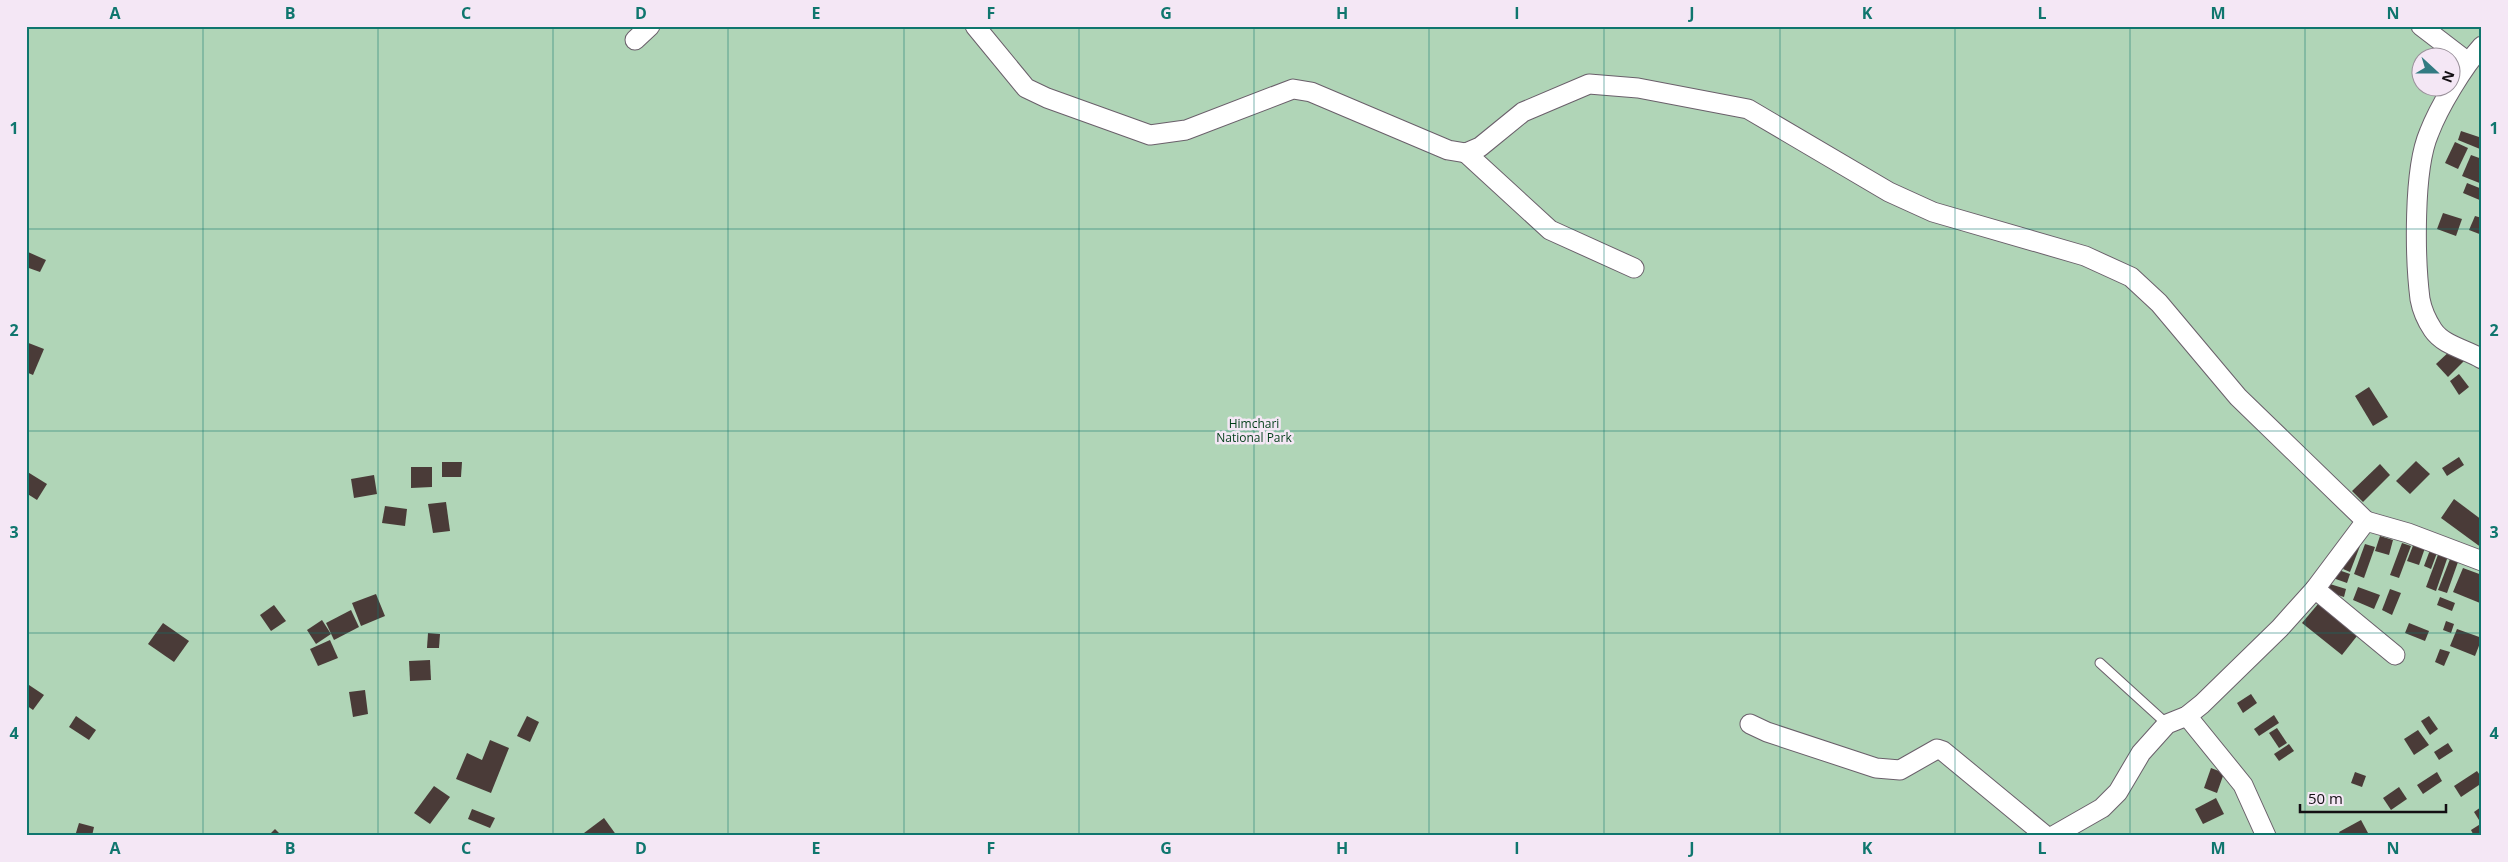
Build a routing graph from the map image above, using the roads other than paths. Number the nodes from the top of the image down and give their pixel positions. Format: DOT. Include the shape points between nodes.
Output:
graph roads {
  1 [pos="650,26"];
  2 [pos="975,26"];
  3 [pos="2421,26"];
  4 [pos="635,40"];
  5 [pos="2482,46"];
  6 [pos="2468,62"];
  7 [pos="1466,153"];
  8 [pos="1634,268"];
  9 [pos="2482,359"];
  10 [pos="2366,521"];
  11 [pos="2482,561"];
  12 [pos="2314,588"];
  13 [pos="2395,655"];
  14 [pos="2100,663"];
  15 [pos="2187,716"];
  16 [pos="1750,724"];
  17 [pos="2167,724"];
  18 [pos="2046,836"];
  19 [pos="2053,836"];
  20 [pos="2266,836"];
  1 -- 4 [label="street"];
  2 -- 7 [label="street" via="1026,88 1150,135 1186,130 1293,89 1312,92 1448,150"];
  3 -- 6 [label="street"];
  5 -- 6 [label="street"];
  6 -- 9 [label="street" via="2429,133 2421,156 2418,270 2424,315 2435,332 2448,343"];
  7 -- 8 [label="street" via="1550,230"];
  7 -- 10 [label="street" via="1480,147 1523,112 1590,84 1638,88 1748,109 1889,192 1933,212 2085,256 2131,277 2159,302 2238,396"];
  10 -- 11 [label="street"];
  10 -- 12 [label="street"];
  12 -- 13 [label="street"];
  12 -- 15 [label="street" via="2280,628"];
  14 -- 17 [label="lane"];
  15 -- 17 [label="street"];
  15 -- 20 [label="street" via="2243,785"];
  16 -- 18 [label="street" via="1876,768 1900,770 1937,749"];
  17 -- 19 [label="street" via="2141,753 2118,792 2102,808"];
}
